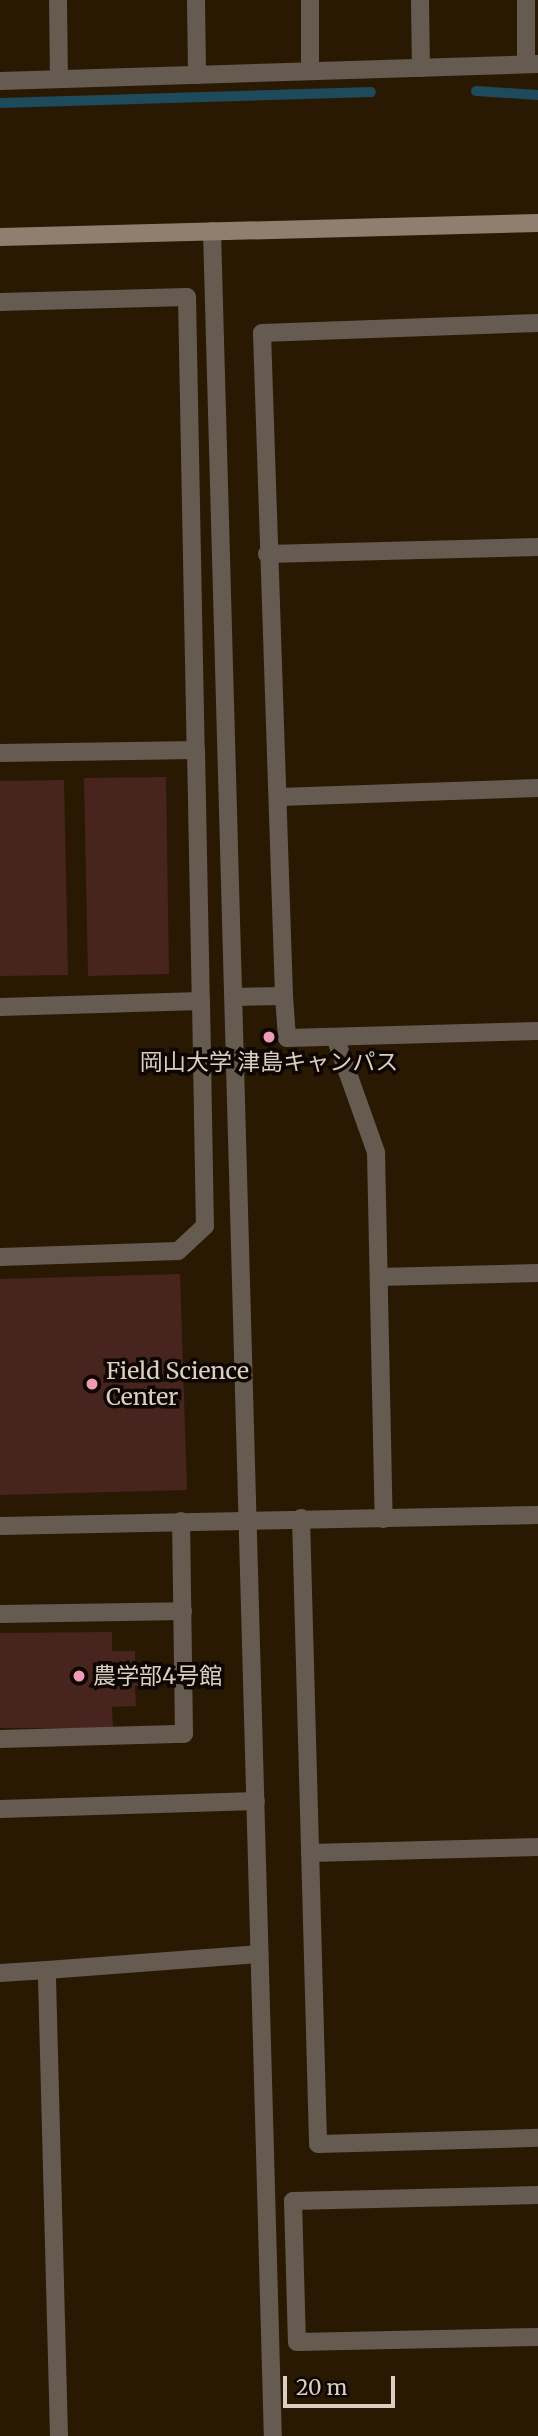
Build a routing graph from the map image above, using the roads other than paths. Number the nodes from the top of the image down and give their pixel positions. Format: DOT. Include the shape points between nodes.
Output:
graph roads {
  1 [pos="58,0"];
  2 [pos="197,0"];
  3 [pos="310,0"];
  4 [pos="420,0"];
  5 [pos="527,0"];
  6 [pos="532,64"];
  7 [pos="421,68"];
  8 [pos="310,71"];
  9 [pos="197,75"];
  10 [pos="59,79"];
  11 [pos="0,81"];
  12 [pos="538,223"];
  13 [pos="212,231"];
  14 [pos="0,237"];
  15 [pos="0,302"];
  16 [pos="538,323"];
  17 [pos="538,547"];
  18 [pos="267,554"];
  19 [pos="196,750"];
  20 [pos="0,753"];
  21 [pos="538,788"];
  22 [pos="279,797"];
  23 [pos="284,996"];
  24 [pos="234,997"];
  25 [pos="201,1000"];
  26 [pos="0,1007"];
  27 [pos="538,1031"];
  28 [pos="335,1037"];
  29 [pos="0,1257"];
  30 [pos="538,1273"];
  31 [pos="379,1277"];
  32 [pos="538,1515"];
  33 [pos="300,1518"];
  34 [pos="384,1519"];
  35 [pos="247,1520"];
  36 [pos="181,1521"];
  37 [pos="0,1526"];
  38 [pos="183,1611"];
  39 [pos="0,1614"];
  40 [pos="0,1739"];
  41 [pos="256,1801"];
  42 [pos="0,1809"];
  43 [pos="538,1847"];
  44 [pos="310,1853"];
  45 [pos="259,1954"];
  46 [pos="47,1970"];
  47 [pos="0,1973"];
  48 [pos="538,2138"];
  49 [pos="538,2195"];
  50 [pos="538,2337"];
  51 [pos="59,2436"];
  52 [pos="273,2436"];
  1 -- 10 [label="street"];
  2 -- 9 [label="street"];
  3 -- 8 [label="street"];
  4 -- 7 [label="street"];
  5 -- 6 [label="street"];
  6 -- 7 [label="street"];
  7 -- 8 [label="street"];
  8 -- 9 [label="street"];
  9 -- 10 [label="street"];
  10 -- 11 [label="street"];
  12 -- 13 [label="street"];
  13 -- 14 [label="street"];
  13 -- 24 [label="street"];
  15 -- 19 [label="street" via="187,297"];
  16 -- 18 [label="street" via="262,333"];
  17 -- 18 [label="street"];
  18 -- 22 [label="street"];
  19 -- 20 [label="street"];
  19 -- 25 [label="street"];
  21 -- 22 [label="street"];
  22 -- 23 [label="street"];
  23 -- 24 [label="street"];
  23 -- 28 [label="street" via="287,1038"];
  24 -- 35 [label="street"];
  25 -- 26 [label="street"];
  25 -- 29 [label="street" via="205,1226 178,1251"];
  27 -- 28 [label="street"];
  28 -- 31 [label="street" via="376,1152"];
  30 -- 31 [label="street"];
  31 -- 34 [label="street"];
  32 -- 34 [label="street"];
  33 -- 34 [label="street"];
  33 -- 35 [label="street"];
  33 -- 44 [label="street"];
  35 -- 36 [label="street"];
  35 -- 41 [label="street"];
  36 -- 37 [label="street"];
  36 -- 38 [label="street"];
  38 -- 39 [label="street"];
  38 -- 40 [label="street" via="184,1734"];
  41 -- 42 [label="street"];
  41 -- 45 [label="street"];
  43 -- 44 [label="street"];
  44 -- 48 [label="street" via="318,2144"];
  45 -- 46 [label="street"];
  45 -- 52 [label="street"];
  46 -- 47 [label="street"];
  46 -- 51 [label="street"];
  49 -- 50 [label="street" via="293,2201 297,2342"];
}
